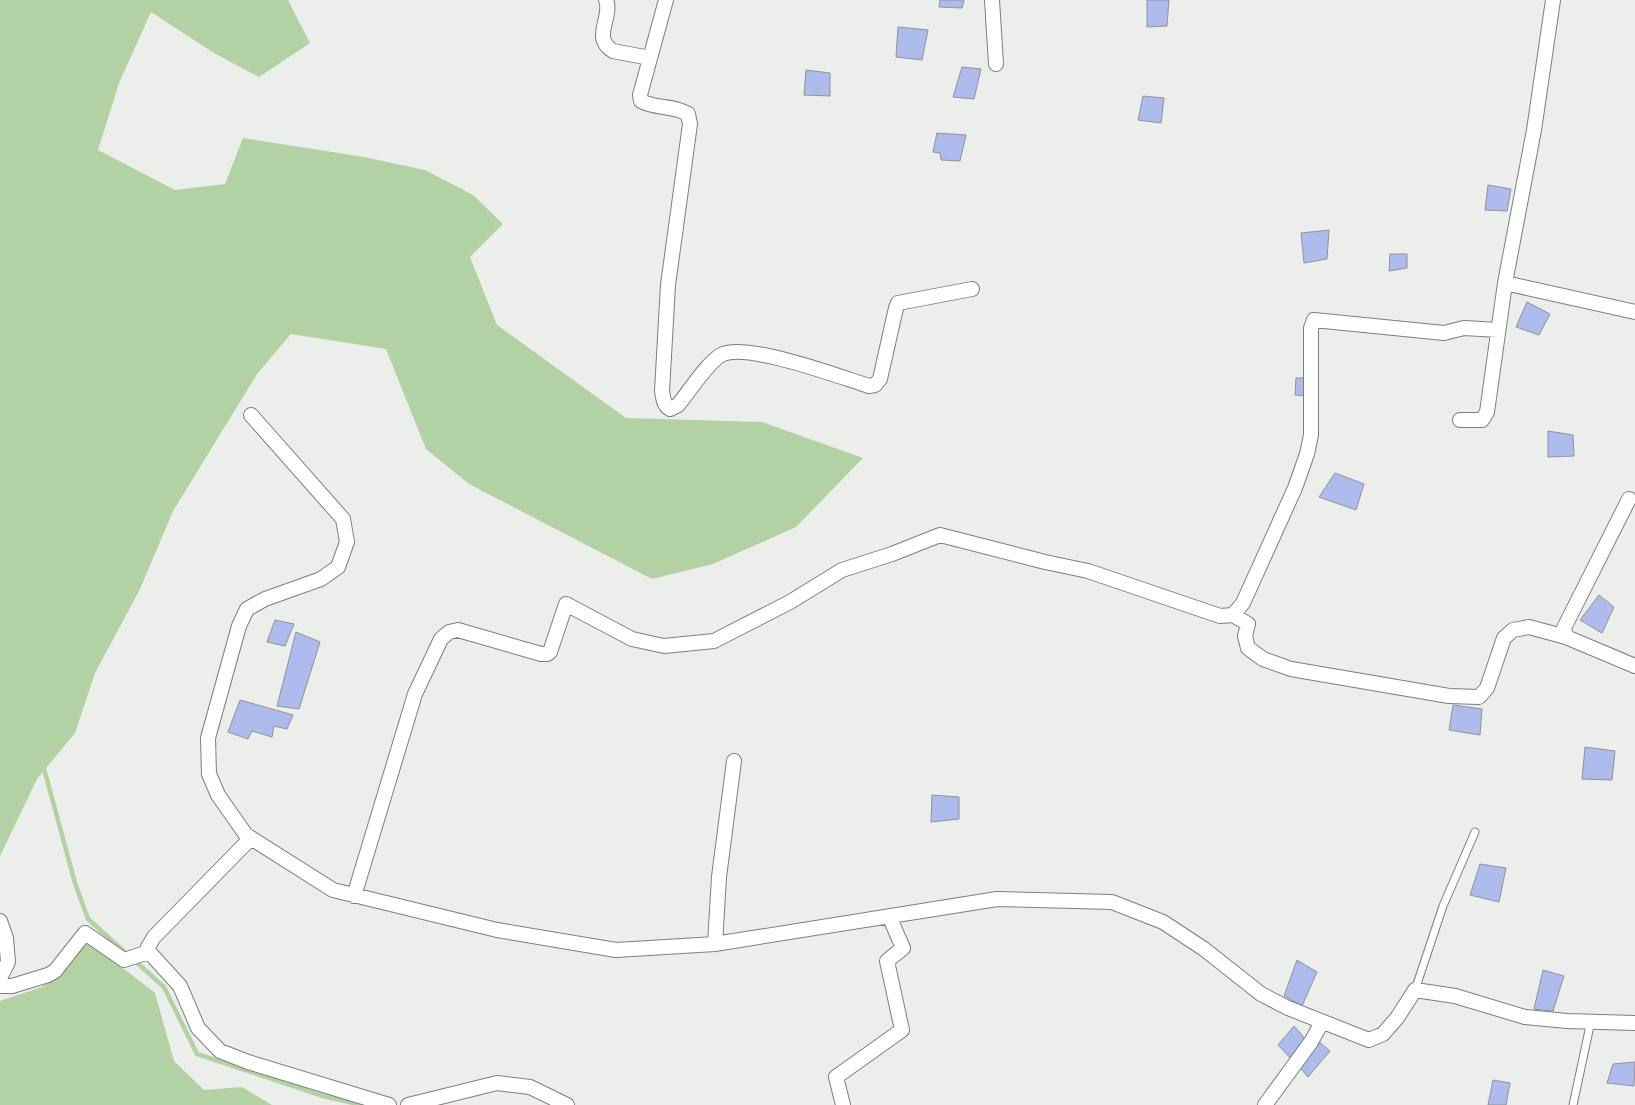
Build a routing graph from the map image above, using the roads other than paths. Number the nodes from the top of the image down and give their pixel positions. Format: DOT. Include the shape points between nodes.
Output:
graph roads {
  1 [pos="606,0"];
  2 [pos="666,0"];
  3 [pos="992,0"];
  4 [pos="1553,0"];
  5 [pos="650,58"];
  6 [pos="996,64"];
  7 [pos="1504,283"];
  8 [pos="972,289"];
  9 [pos="1635,312"];
  10 [pos="1498,330"];
  11 [pos="251,415"];
  12 [pos="1460,420"];
  13 [pos="1629,500"];
  14 [pos="1233,615"];
  15 [pos="1566,637"];
  16 [pos="1635,666"];
  17 [pos="734,761"];
  18 [pos="1475,832"];
  19 [pos="251,838"];
  20 [pos="354,896"];
  21 [pos="889,916"];
  22 [pos="0,921"];
  23 [pos="715,944"];
  24 [pos="149,952"];
  25 [pos="0,978"];
  26 [pos="0,986"];
  27 [pos="1415,990"];
  28 [pos="1591,1021"];
  29 [pos="1322,1022"];
  30 [pos="1635,1023"];
  31 [pos="389,1105"];
  32 [pos="408,1105"];
  33 [pos="567,1105"];
  34 [pos="842,1105"];
  35 [pos="1265,1105"];
  36 [pos="1573,1105"];
  1 -- 5 [label="street" via="608,7 602,35 608,48"];
  2 -- 5 [label="street"];
  3 -- 6 [label="street"];
  4 -- 7 [label="street" via="1534,130"];
  5 -- 8 [label="street" via="641,101 682,111 688,114 690,124 668,285 662,391 667,407 678,406 714,360 735,351 777,357 869,386 875,385 880,379 898,303"];
  7 -- 9 [label="street"];
  7 -- 10 [label="street"];
  10 -- 12 [label="street" via="1485,417 1482,420"];
  10 -- 14 [label="street" via="1464,328 1444,333 1314,320 1311,328 1311,435 1308,454 1247,594"];
  11 -- 19 [label="street" via="343,519 347,542 338,567 321,579 265,599 247,609 239,626 208,738 209,774 218,795"];
  13 -- 15 [label="street" via="1564,628"];
  14 -- 15 [label="street" via="1248,624 1245,636 1248,648 1263,660 1291,669 1449,696 1479,697 1487,688 1504,638 1513,630 1529,627"];
  14 -- 20 [label="street" via="1220,616 1088,571 940,535 842,570 790,602 714,641 664,646 632,639 566,604 547,654 458,630 449,632 441,639 415,694"];
  15 -- 16 [label="street"];
  17 -- 23 [label="street" via="719,877"];
  18 -- 27 [label="lane" via="1443,906"];
  19 -- 20 [label="street" via="332,890"];
  19 -- 24 [label="street" via="154,937 148,947"];
  20 -- 23 [label="street" via="496,930 616,950"];
  21 -- 23 [label="street"];
  21 -- 29 [label="street" via="997,899 1112,902 1162,922 1204,949 1261,994"];
  21 -- 34 [label="street" via="903,948 887,960 902,1030 836,1077"];
  22 -- 25 [label="street" via="6,938 8,962"];
  24 -- 26 [label="street" via="124,960 85,933 56,971 12,986"];
  24 -- 31 [label="street" via="180,986 198,1028 220,1050 248,1062"];
  27 -- 28 [label="street" via="1455,996 1525,1016"];
  27 -- 29 [label="street" via="1383,1034 1369,1040"];
  28 -- 30 [label="street"];
  28 -- 36 [label="lane"];
  29 -- 35 [label="street"];
  32 -- 33 [label="street" via="497,1083 530,1087"];
}
